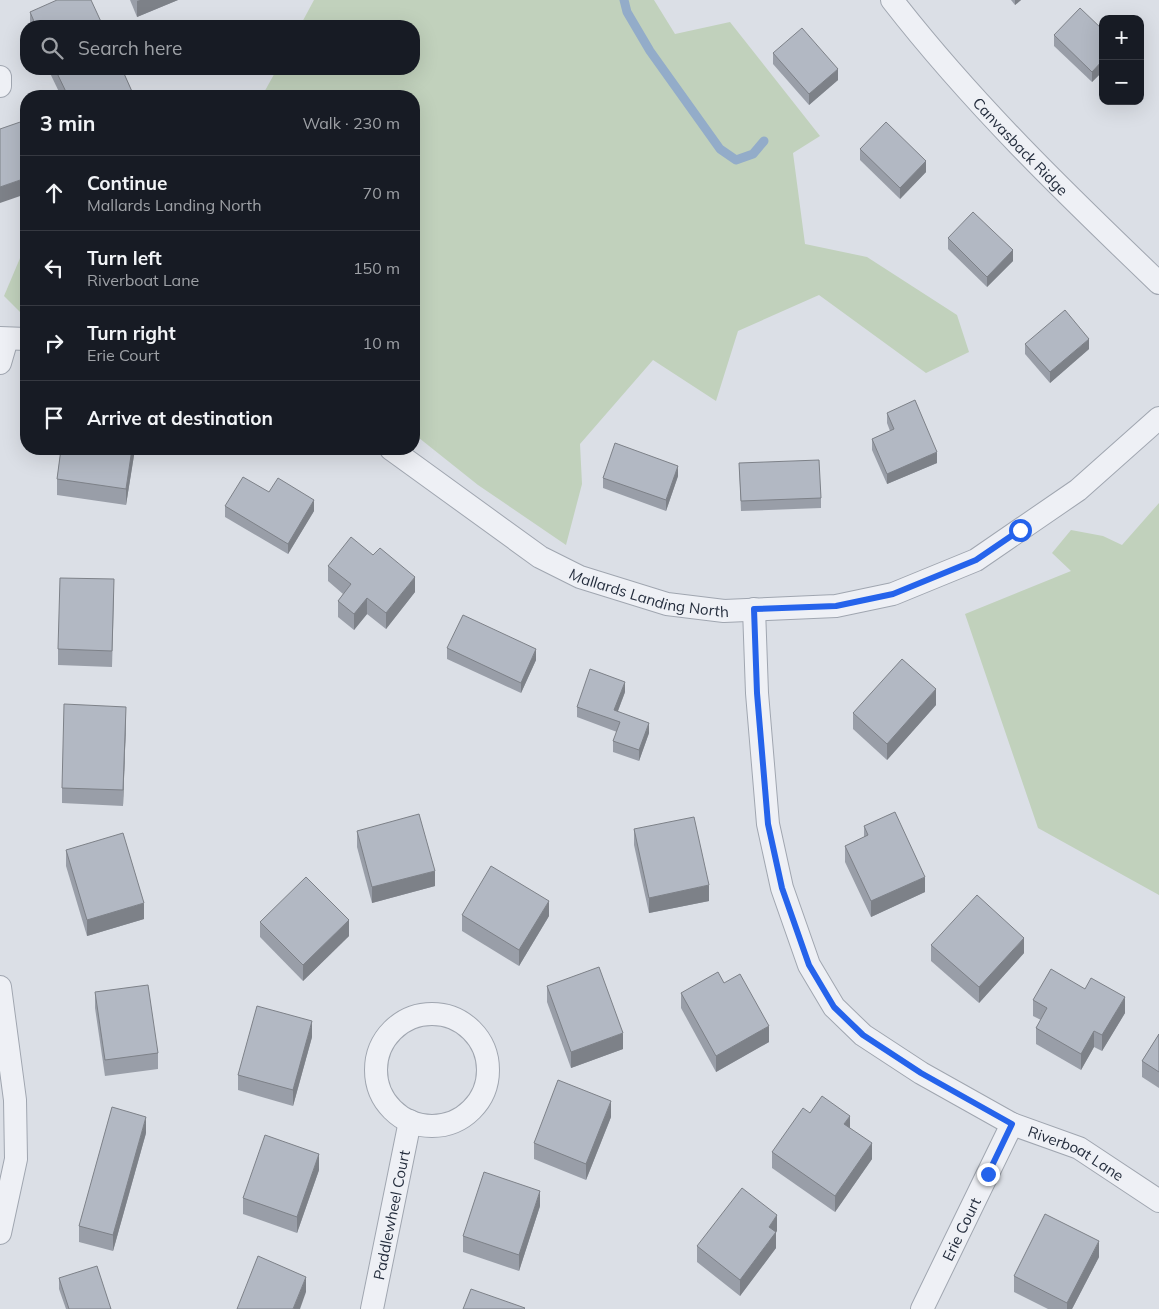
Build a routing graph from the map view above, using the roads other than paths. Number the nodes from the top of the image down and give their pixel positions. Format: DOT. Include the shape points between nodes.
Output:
graph roads {
  1 [pos="892,0"];
  2 [pos="0,77"];
  3 [pos="0,86"];
  4 [pos="1159,283"];
  5 [pos="11,338"];
  6 [pos="0,363"];
  7 [pos="1159,418"];
  8 [pos="399,455"];
  9 [pos="754,609"];
  10 [pos="0,987"];
  11 [pos="410,1121"];
  12 [pos="1012,1124"];
  13 [pos="1159,1201"];
  14 [pos="0,1233"];
  15 [pos="372,1309"];
  16 [pos="922,1309"];
  1 -- 4 [label="street, Canvasback Ridge" via="934,54 1040,168"];
  2 -- 3 [label="street"];
  5 -- 6 [label="street"];
  7 -- 9 [label="street, Mallards Landing North" via="1078,490 976,560 893,594 836,606"];
  8 -- 9 [label="street, Mallards Landing North" via="540,557 580,577 667,604 724,611"];
  9 -- 12 [label="street, Riverboat Lane" via="768,824 782,888 809,965 834,1007 863,1035 921,1073"];
  10 -- 14 [label="street" via="15,1100 16,1159"];
  11 -- 11 [label="street" via="383,1097 377,1080 377,1062 382,1045 393,1030 408,1019 424,1014 443,1015 460,1021 475,1033 484,1050 488,1068 486,1086 478,1103 464,1116 447,1124 428,1126"];
  11 -- 15 [label="street, Paddlewheel Court"];
  12 -- 13 [label="street, Riverboat Lane" via="1079,1148"];
  12 -- 16 [label="street, Erie Court"];
}
